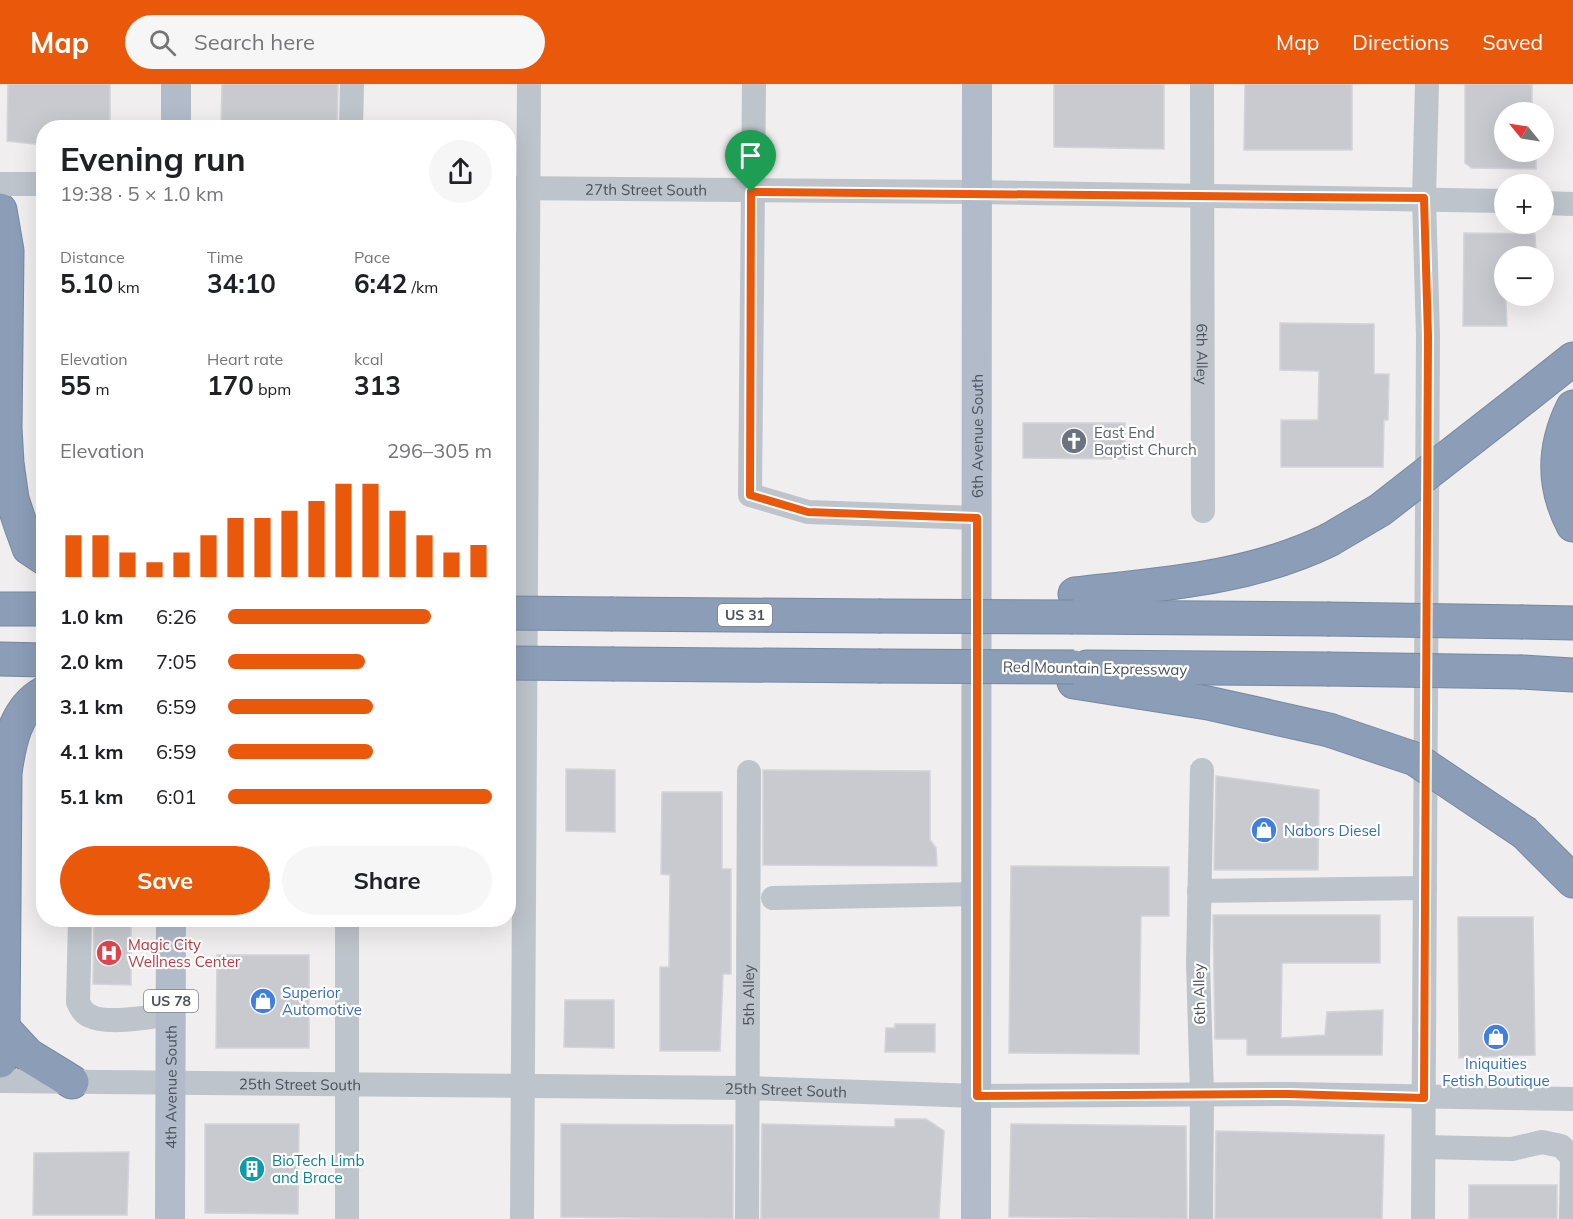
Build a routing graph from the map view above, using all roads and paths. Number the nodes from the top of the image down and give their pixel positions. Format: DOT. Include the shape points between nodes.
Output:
graph roads {
  1 [pos="176,84"];
  2 [pos="352,84"];
  3 [pos="529,84"];
  4 [pos="753,84"];
  5 [pos="977,84"];
  6 [pos="1202,84"];
  7 [pos="1427,84"];
  8 [pos="176,120"];
  9 [pos="351,120"];
  10 [pos="0,184"];
  11 [pos="36,184"];
  12 [pos="518,188"];
  13 [pos="751,192"];
  14 [pos="977,192"];
  15 [pos="1201,198"];
  16 [pos="1424,198"];
  17 [pos="1494,201"];
  18 [pos="1554,203"];
  19 [pos="1573,204"];
  20 [pos="0,210"];
  21 [pos="1573,359"];
  22 [pos="1573,407"];
  23 [pos="518,486"];
  24 [pos="1203,511"];
  25 [pos="977,518"];
  26 [pos="1573,525"];
  27 [pos="36,553"];
  28 [pos="1074,606"];
  29 [pos="0,609"];
  30 [pos="36,609"];
  31 [pos="516,613"];
  32 [pos="1573,623"];
  33 [pos="0,659"];
  34 [pos="36,660"];
  35 [pos="516,663"];
  36 [pos="1074,675"];
  37 [pos="1573,675"];
  38 [pos="36,697"];
  39 [pos="1202,770"];
  40 [pos="749,772"];
  41 [pos="517,831"];
  42 [pos="1573,881"];
  43 [pos="1425,888"];
  44 [pos="1199,891"];
  45 [pos="977,894"];
  46 [pos="773,898"];
  47 [pos="80,927"];
  48 [pos="171,927"];
  49 [pos="346,927"];
  50 [pos="170,1014"];
  51 [pos="3,1028"];
  52 [pos="0,1061"];
  53 [pos="0,1081"];
  54 [pos="72,1082"];
  55 [pos="170,1083"];
  56 [pos="348,1084"];
  57 [pos="523,1086"];
  58 [pos="746,1088"];
  59 [pos="1202,1095"];
  60 [pos="977,1096"];
  61 [pos="1424,1098"];
  62 [pos="1573,1099"];
  63 [pos="1424,1147"];
  64 [pos="170,1219"];
  65 [pos="347,1219"];
  66 [pos="522,1219"];
  67 [pos="747,1219"];
  68 [pos="976,1219"];
  69 [pos="1201,1219"];
  70 [pos="1423,1219"];
  71 [pos="1571,1219"];
  1 -- 8 [label="main road"];
  2 -- 9 [label="street"];
  3 -- 12 [label="street"];
  4 -- 13 [label="street"];
  5 -- 14 [label="main road, 6th Avenue South"];
  6 -- 15 [label="street, 6th Alley"];
  7 -- 16 [label="street"];
  10 -- 11 [label="street"];
  12 -- 13 [label="street, 27th Street South"];
  12 -- 23 [label="street"];
  13 -- 14 [label="street, 27th Street South"];
  13 -- 25 [label="street" via="750,495 808,512"];
  14 -- 15 [label="street, 27th Street South"];
  14 -- 25 [label="main road, 6th Avenue South"];
  15 -- 16 [label="street, 27th Street South"];
  15 -- 24 [label="street, 6th Alley"];
  16 -- 17 [label="street, 27th Street South"];
  16 -- 43 [label="street" via="1428,336"];
  18 -- 19 [label="street"];
  20 -- 27 [label="highway" via="7,251 7,463 12,499 29,548"];
  21 -- 28 [label="highway, bridge" via="1380,510 1329,540 1284,560 1217,578"];
  22 -- 26 [label="highway" via="1564,425 1556,468 1560,493"];
  23 -- 41 [label="street"];
  25 -- 45 [label="main road, 6th Avenue South"];
  28 -- 31 [label="highway, US 31, bridge" via="942,616"];
  28 -- 32 [label="highway, US 31, bridge" via="1327,619"];
  29 -- 30 [label="highway"];
  33 -- 34 [label="highway"];
  35 -- 36 [label="highway, bridge" via="784,665 817,679 878,673"];
  36 -- 37 [label="highway, Red Mountain Expressway, bridge" via="1327,669"];
  36 -- 42 [label="highway, bridge" via="1329,730 1415,759 1525,833"];
  38 -- 51 [label="highway" via="11,734 5,773"];
  39 -- 44 [label="street, 6th Alley"];
  40 -- 58 [label="street, 5th Alley"];
  41 -- 57 [label="street"];
  43 -- 44 [label="street"];
  43 -- 61 [label="street"];
  44 -- 59 [label="street, 6th Alley"];
  45 -- 46 [label="street"];
  45 -- 60 [label="main road, 6th Avenue South"];
  47 -- 50 [label="street" via="81,1009 90,1017 105,1018"];
  48 -- 50 [label="main road, 4th Avenue South / US 78"];
  49 -- 56 [label="street"];
  50 -- 55 [label="main road, 4th Avenue South / US 78"];
  51 -- 52 [label="highway"];
  51 -- 54 [label="highway" via="28,1055"];
  53 -- 54 [label="street, 25th Street South"];
  54 -- 55 [label="street, 25th Street South"];
  55 -- 56 [label="street, 25th Street South"];
  55 -- 64 [label="main road, 4th Avenue South / US 78"];
  56 -- 57 [label="street, 25th Street South"];
  56 -- 65 [label="street"];
  57 -- 58 [label="street, 25th Street South"];
  57 -- 66 [label="street"];
  58 -- 60 [label="street, 25th Street South"];
  58 -- 67 [label="street, 5th Alley"];
  59 -- 60 [label="street, 25th Street South"];
  59 -- 61 [label="street, 25th Street South"];
  59 -- 69 [label="street, 6th Alley"];
  60 -- 68 [label="main road, 6th Avenue South"];
  61 -- 62 [label="street, 25th Street South"];
  61 -- 63 [label="street"];
  63 -- 70 [label="street"];
  63 -- 71 [label="street" via="1512,1149 1542,1142 1561,1146 1572,1157"];
}
